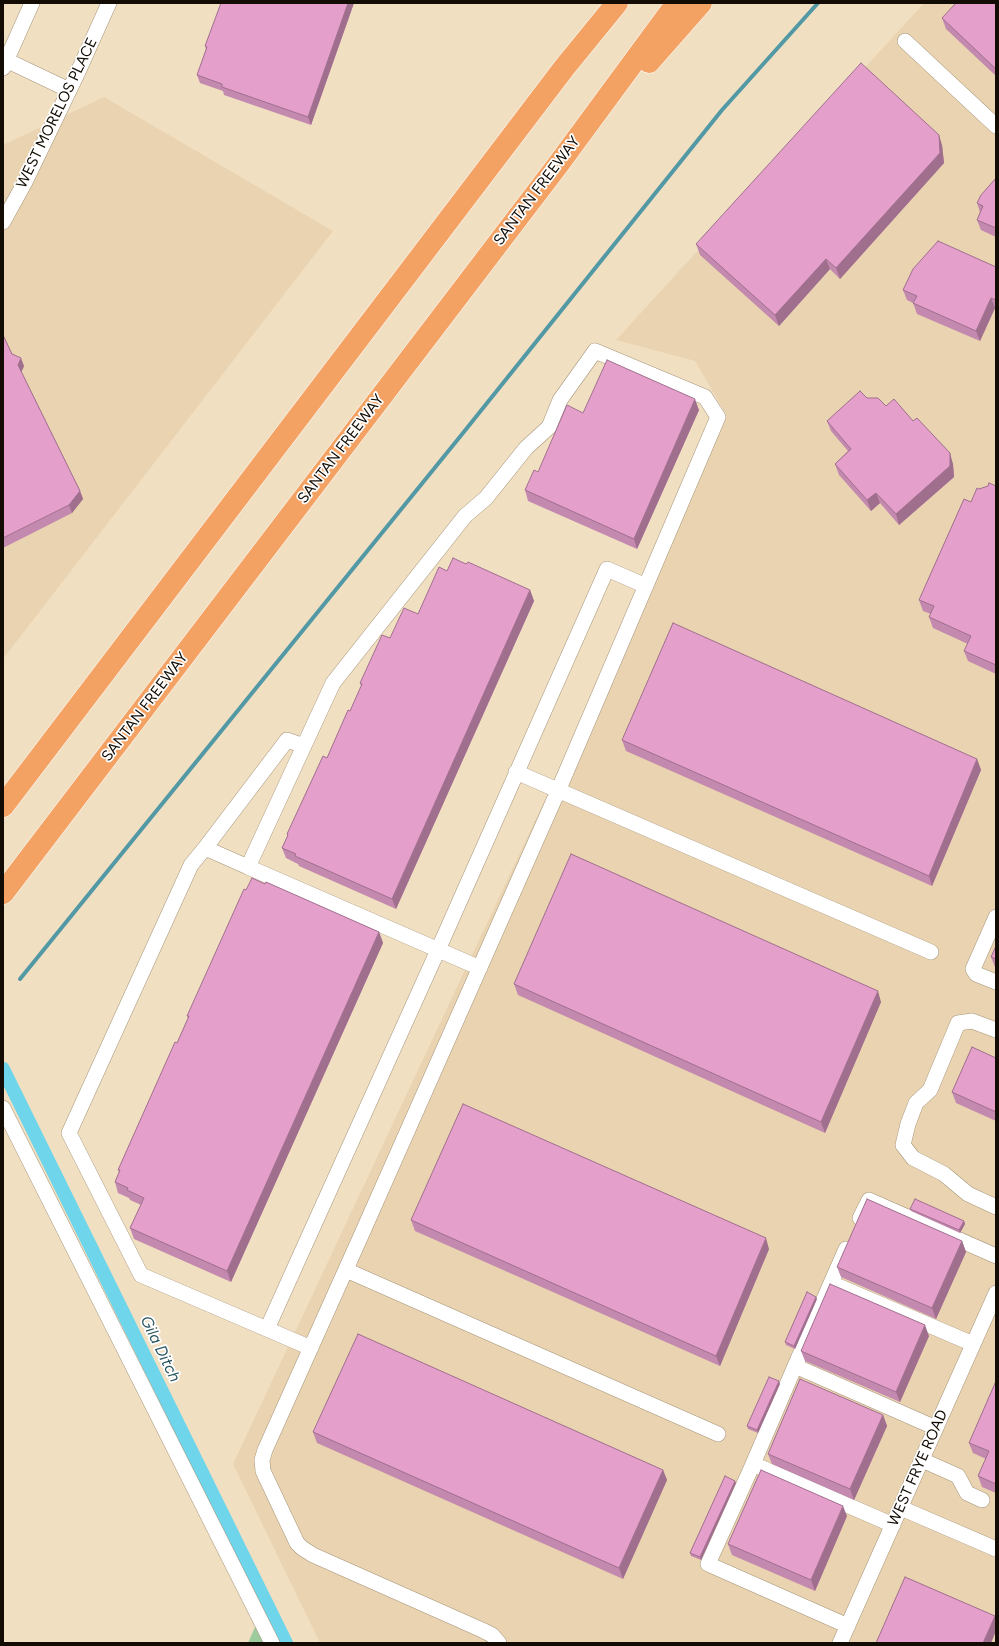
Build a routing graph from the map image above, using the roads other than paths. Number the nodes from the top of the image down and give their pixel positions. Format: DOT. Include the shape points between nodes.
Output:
graph roads {
  1 [pos="32,3"];
  2 [pos="109,3"];
  3 [pos="604,3"];
  4 [pos="617,3"];
  5 [pos="677,3"];
  6 [pos="702,3"];
  7 [pos="905,41"];
  8 [pos="5,64"];
  9 [pos="564,68"];
  10 [pos="69,90"];
  11 [pos="996,126"];
  12 [pos="557,166"];
  13 [pos="3,222"];
  14 [pos="646,586"];
  15 [pos="304,746"];
  16 [pos="516,772"];
  17 [pos="558,791"];
  18 [pos="3,806"];
  19 [pos="205,848"];
  20 [pos="248,867"];
  21 [pos="3,894"];
  22 [pos="996,917"];
  23 [pos="438,950"];
  24 [pos="931,952"];
  25 [pos="480,968"];
  26 [pos="996,982"];
  27 [pos="996,1030"];
  28 [pos="3,1108"];
  29 [pos="994,1201"];
  30 [pos="996,1256"];
  31 [pos="346,1270"];
  32 [pos="831,1283"];
  33 [pos="996,1292"];
  34 [pos="991,1316"];
  35 [pos="267,1329"];
  36 [pos="973,1344"];
  37 [pos="311,1348"];
  38 [pos="794,1366"];
  39 [pos="936,1428"];
  40 [pos="718,1434"];
  41 [pos="922,1460"];
  42 [pos="753,1464"];
  43 [pos="982,1500"];
  44 [pos="901,1508"];
  45 [pos="893,1525"];
  46 [pos="996,1549"];
  47 [pos="848,1626"];
  48 [pos="272,1643"];
  49 [pos="499,1643"];
  50 [pos="840,1643"];
  1 -- 8 [label="street"];
  2 -- 10 [label="street, WEST MORELOS PLACE"];
  3 -- 9 [label="highway"];
  4 -- 9 [label="highway"];
  5 -- 12 [label="highway, SANTAN FREEWAY"];
  6 -- 12 [label="highway"];
  7 -- 11 [label="street"];
  8 -- 10 [label="street"];
  9 -- 18 [label="highway"];
  10 -- 13 [label="street, WEST MORELOS PLACE"];
  12 -- 21 [label="highway, SANTAN FREEWAY"];
  14 -- 15 [label="street" via="718,417 704,397 595,351 560,400 549,427 526,448 486,498 465,516 333,683"];
  14 -- 16 [label="street" via="607,568"];
  14 -- 17 [label="street"];
  15 -- 19 [label="street" via="287,740"];
  15 -- 20 [label="street"];
  16 -- 17 [label="street"];
  16 -- 23 [label="street"];
  17 -- 24 [label="street"];
  17 -- 25 [label="street"];
  19 -- 20 [label="street"];
  19 -- 35 [label="street" via="191,865 69,1133 141,1275"];
  20 -- 23 [label="street"];
  22 -- 26 [label="street" via="972,969 976,974"];
  23 -- 25 [label="street"];
  23 -- 35 [label="street"];
  25 -- 31 [label="street"];
  27 -- 29 [label="street" via="972,1021 958,1023 930,1090 916,1103 904,1145 913,1158 944,1174 968,1194"];
  28 -- 48 [label="street"];
  30 -- 32 [label="street" via="869,1200"];
  31 -- 37 [label="street"];
  31 -- 40 [label="street"];
  32 -- 36 [label="street"];
  32 -- 38 [label="street"];
  33 -- 34 [label="street, WEST FRYE ROAD"];
  34 -- 36 [label="street, WEST FRYE ROAD"];
  35 -- 37 [label="street"];
  36 -- 39 [label="street, WEST FRYE ROAD"];
  37 -- 49 [label="street" via="262,1460 263,1471 297,1543 313,1555 482,1630 492,1635"];
  38 -- 39 [label="street"];
  38 -- 42 [label="street"];
  39 -- 41 [label="street, WEST FRYE ROAD"];
  41 -- 43 [label="street" via="958,1476 966,1493"];
  41 -- 44 [label="street, WEST FRYE ROAD"];
  42 -- 45 [label="street"];
  42 -- 47 [label="street" via="708,1564"];
  44 -- 45 [label="street, WEST FRYE ROAD"];
  44 -- 46 [label="street"];
  45 -- 47 [label="street, WEST FRYE ROAD"];
  47 -- 50 [label="street, WEST FRYE ROAD"];
}
